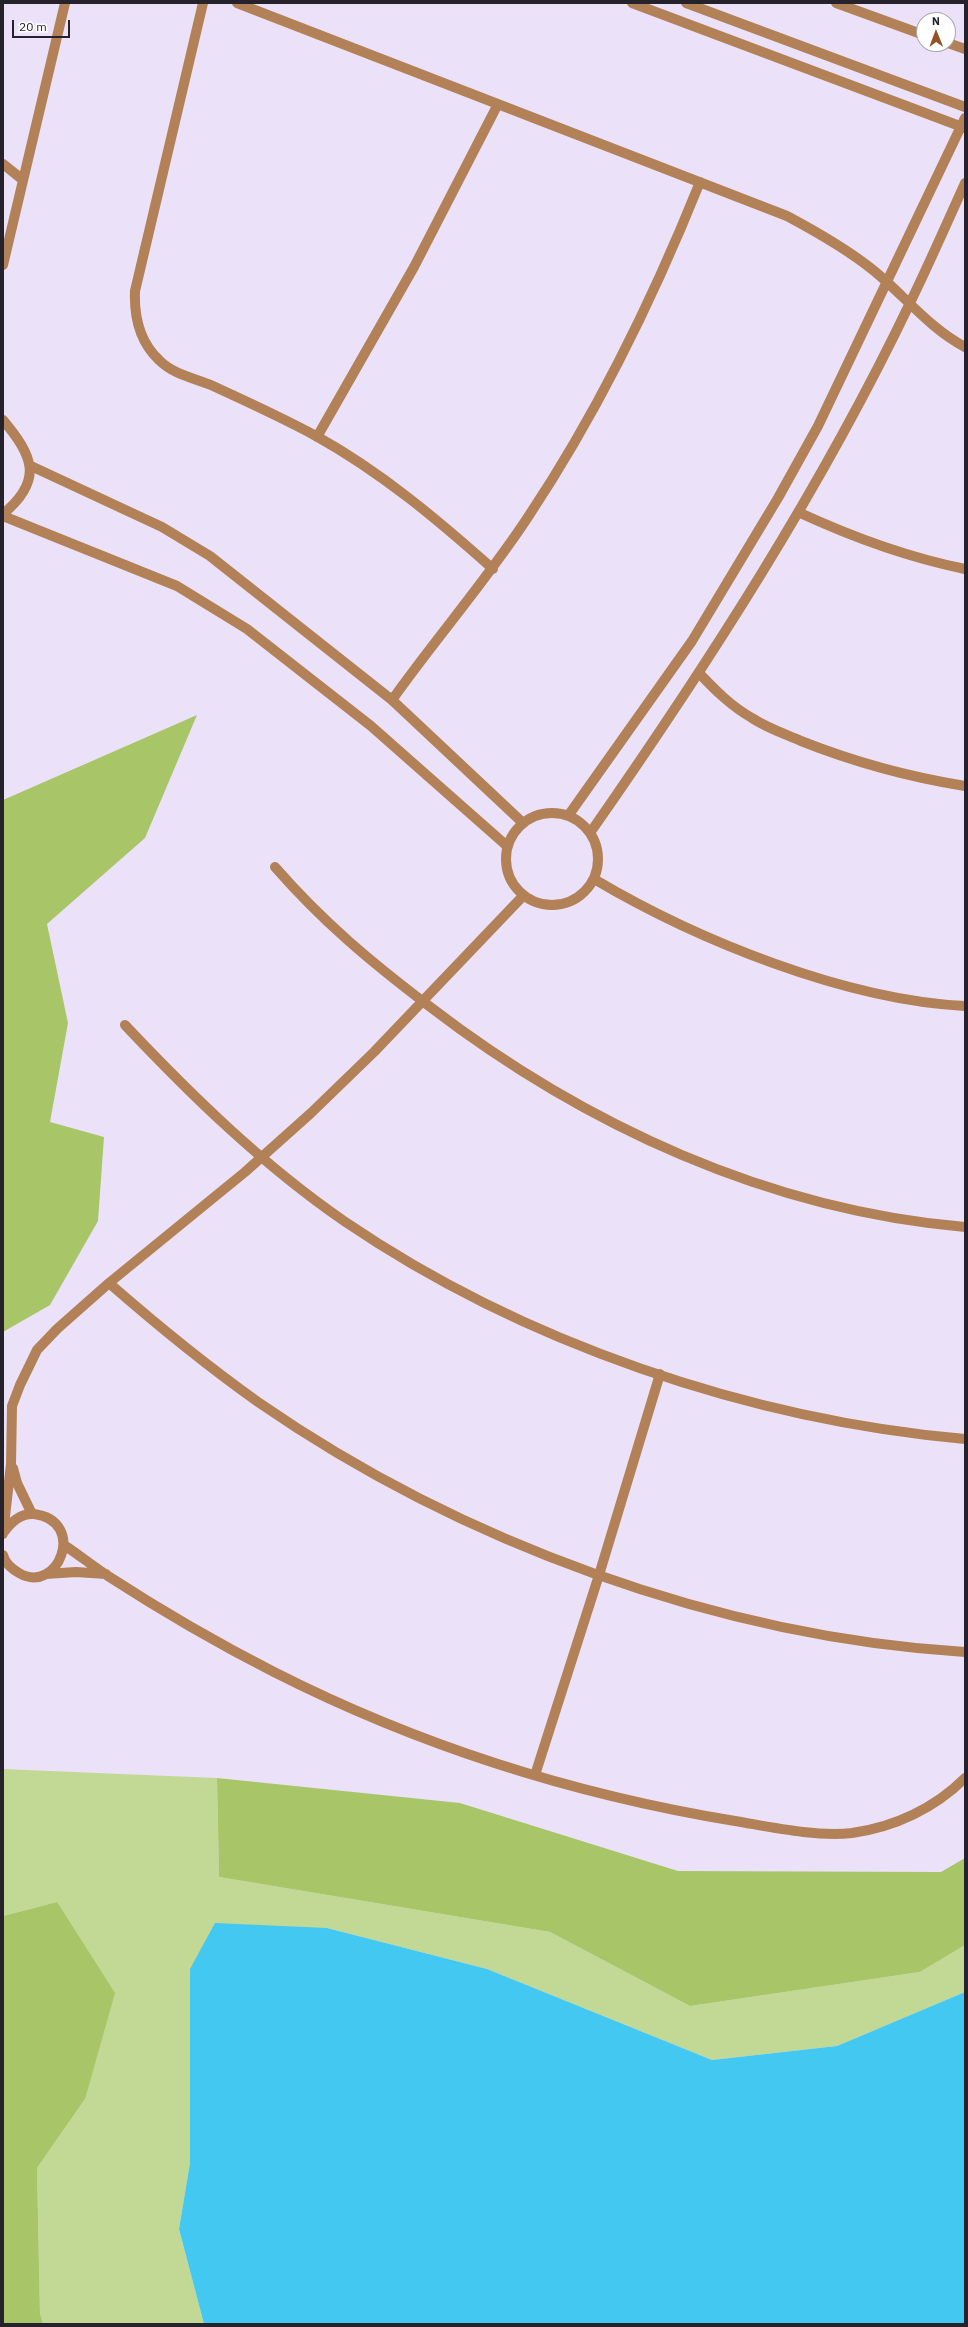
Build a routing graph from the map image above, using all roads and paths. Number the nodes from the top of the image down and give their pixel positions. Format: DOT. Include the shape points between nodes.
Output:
graph roads {
  1 [pos="65,3"];
  2 [pos="203,3"];
  3 [pos="237,3"];
  4 [pos="632,3"];
  5 [pos="686,3"];
  6 [pos="836,3"];
  7 [pos="916,31"];
  8 [pos="498,104"];
  9 [pos="965,107"];
  10 [pos="964,124"];
  11 [pos="3,164"];
  12 [pos="23,180"];
  13 [pos="700,182"];
  14 [pos="965,183"];
  15 [pos="3,265"];
  16 [pos="886,281"];
  17 [pos="910,304"];
  18 [pos="965,347"];
  19 [pos="3,420"];
  20 [pos="317,437"];
  21 [pos="31,466"];
  22 [pos="798,512"];
  23 [pos="3,515"];
  24 [pos="493,569"];
  25 [pos="965,569"];
  26 [pos="699,673"];
  27 [pos="392,700"];
  28 [pos="965,786"];
  29 [pos="568,816"];
  30 [pos="523,823"];
  31 [pos="590,833"];
  32 [pos="507,846"];
  33 [pos="275,867"];
  34 [pos="594,879"];
  35 [pos="523,896"];
  36 [pos="423,1002"];
  37 [pos="965,1006"];
  38 [pos="125,1025"];
  39 [pos="262,1157"];
  40 [pos="965,1227"];
  41 [pos="108,1283"];
  42 [pos="660,1374"];
  43 [pos="965,1439"];
  44 [pos="11,1464"];
  45 [pos="32,1514"];
  46 [pos="3,1534"];
  47 [pos="64,1545"];
  48 [pos="3,1555"];
  49 [pos="45,1574"];
  50 [pos="106,1574"];
  51 [pos="600,1575"];
  52 [pos="965,1652"];
  53 [pos="535,1775"];
  54 [pos="965,1778"];
  1 -- 12 [label="street"];
  2 -- 20 [label="street" via="135,291 137,320 149,347 170,370 249,402"];
  3 -- 8 [label="street"];
  4 -- 10 [label="street"];
  5 -- 9 [label="street"];
  6 -- 7 [label="street"];
  8 -- 13 [label="street"];
  8 -- 20 [label="street" via="414,267"];
  10 -- 16 [label="street"];
  11 -- 12 [label="street"];
  12 -- 15 [label="street"];
  13 -- 16 [label="street" via="804,225 853,256"];
  13 -- 24 [label="street" via="651,298 609,382 562,464"];
  14 -- 17 [label="street"];
  16 -- 17 [label="street"];
  16 -- 29 [label="street" via="818,426 740,564 692,641"];
  17 -- 18 [label="street" via="938,330"];
  17 -- 22 [label="street"];
  19 -- 21 [label="street" via="29,456"];
  20 -- 24 [label="street" via="412,501"];
  21 -- 23 [label="street" via="24,490"];
  21 -- 27 [label="street" via="162,527 210,556"];
  22 -- 25 [label="street" via="863,541"];
  22 -- 26 [label="street"];
  23 -- 32 [label="street" via="177,586 247,629 371,726"];
  24 -- 27 [label="street"];
  26 -- 28 [label="street" via="722,698 752,719 787,735 860,762 906,775"];
  26 -- 31 [label="street"];
  27 -- 30 [label="street"];
  29 -- 30 [label="street" via="549,813 535,816"];
  29 -- 31 [label="street" via="576,819"];
  30 -- 32 [label="street"];
  31 -- 34 [label="street" via="598,852 598,866"];
  32 -- 35 [label="street" via="505,859 508,873 513,885"];
  33 -- 36 [label="street" via="351,946"];
  34 -- 35 [label="street" via="576,900 562,905 548,906"];
  34 -- 37 [label="street" via="635,904 702,936 783,966 863,990 945,1005"];
  35 -- 36 [label="street"];
  36 -- 39 [label="street" via="311,1113"];
  36 -- 40 [label="street" via="502,1060 554,1092 648,1141 698,1162 756,1182 852,1209"];
  38 -- 39 [label="street" via="169,1071"];
  39 -- 41 [label="street" via="178,1229"];
  39 -- 42 [label="street" via="344,1220 430,1273 520,1319 578,1344"];
  41 -- 44 [label="street" via="37,1350 12,1406"];
  41 -- 51 [label="street" via="207,1365 319,1441 398,1487 466,1521 540,1553"];
  42 -- 43 [label="street" via="760,1404 822,1418 884,1430"];
  42 -- 51 [label="street"];
  44 -- 45 [label="street"];
  44 -- 46 [label="street"];
  45 -- 46 [label="street" via="20,1516"];
  45 -- 47 [label="street" via="44,1516 55,1523 62,1533"];
  47 -- 49 [label="street" via="62,1557 55,1567"];
  47 -- 50 [label="street"];
  48 -- 49 [label="street" via="11,1568 21,1574 33,1577"];
  49 -- 50 [label="street"];
  50 -- 53 [label="street" via="217,1642 334,1701 455,1749"];
  51 -- 52 [label="street" via="673,1599 777,1625 891,1645"];
  51 -- 53 [label="street"];
  53 -- 54 [label="street" via="641,1803 704,1816 832,1834 870,1830 906,1818 942,1798"];
}
